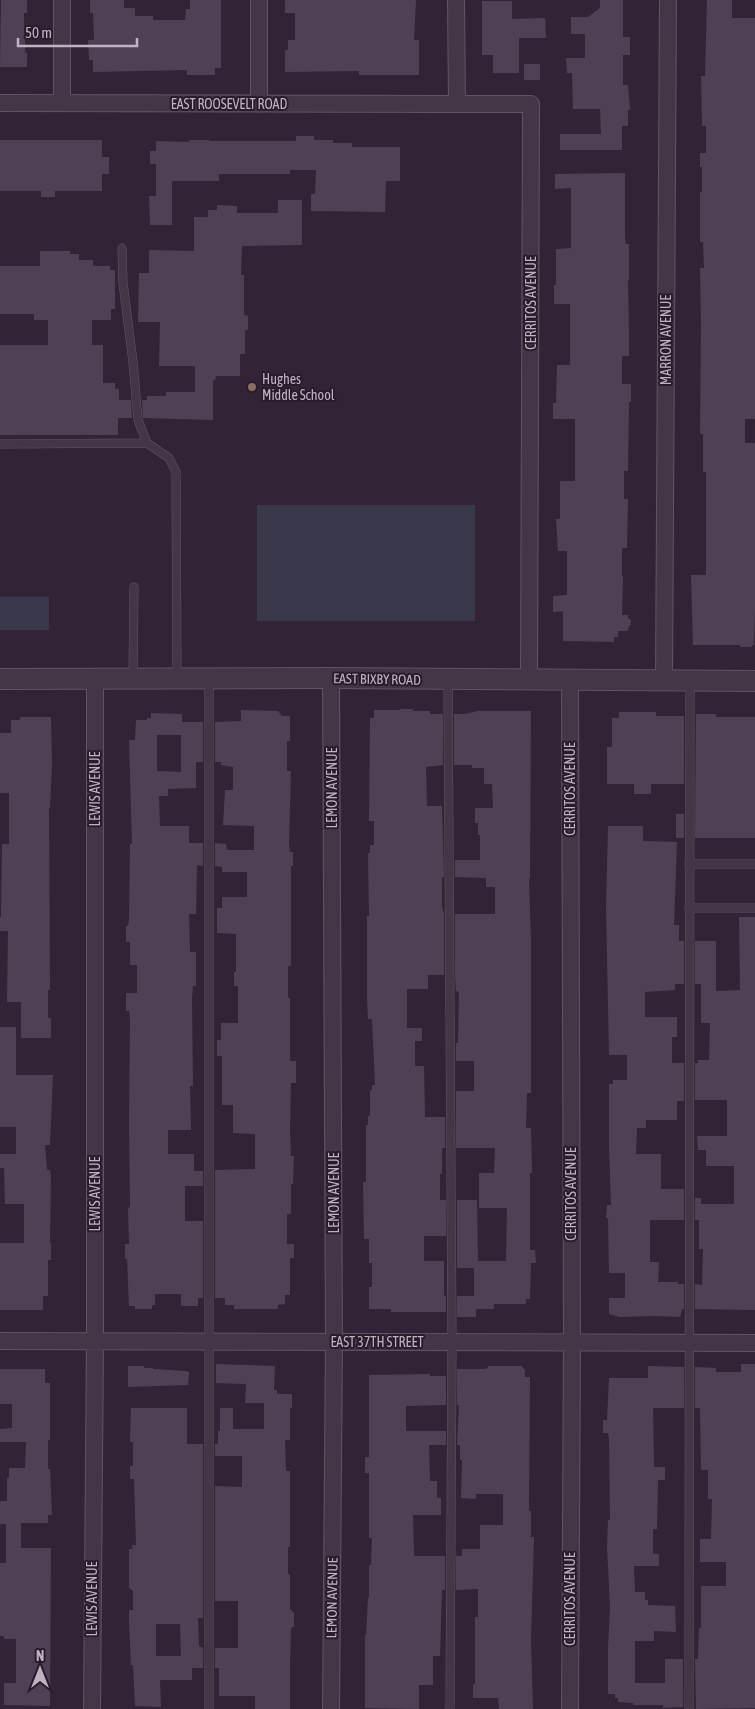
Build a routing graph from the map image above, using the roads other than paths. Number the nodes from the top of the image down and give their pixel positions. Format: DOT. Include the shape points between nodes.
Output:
graph roads {
  1 [pos="62,0"];
  2 [pos="258,0"];
  3 [pos="456,0"];
  4 [pos="668,0"];
  5 [pos="0,103"];
  6 [pos="62,103"];
  7 [pos="259,104"];
  8 [pos="457,104"];
  9 [pos="122,248"];
  10 [pos="147,442"];
  11 [pos="0,444"];
  12 [pos="134,587"];
  13 [pos="331,678"];
  14 [pos="0,679"];
  15 [pos="132,679"];
  16 [pos="177,679"];
  17 [pos="209,679"];
  18 [pos="95,680"];
  19 [pos="448,680"];
  20 [pos="529,680"];
  21 [pos="570,680"];
  22 [pos="664,680"];
  23 [pos="690,681"];
  24 [pos="755,681"];
  25 [pos="690,864"];
  26 [pos="755,864"];
  27 [pos="690,908"];
  28 [pos="755,908"];
  29 [pos="95,1341"];
  30 [pos="0,1342"];
  31 [pos="210,1342"];
  32 [pos="334,1342"];
  33 [pos="452,1342"];
  34 [pos="572,1342"];
  35 [pos="690,1343"];
  36 [pos="755,1343"];
  37 [pos="92,1709"];
  38 [pos="209,1709"];
  39 [pos="330,1709"];
  40 [pos="450,1709"];
  41 [pos="570,1709"];
  42 [pos="689,1709"];
  1 -- 6 [label="street"];
  2 -- 7 [label="street"];
  3 -- 8 [label="street"];
  4 -- 22 [label="street, MARRON AVENUE"];
  5 -- 6 [label="street, EAST ROOSEVELT ROAD"];
  6 -- 7 [label="street, EAST ROOSEVELT ROAD"];
  7 -- 8 [label="street, EAST ROOSEVELT ROAD"];
  8 -- 20 [label="street, CERRITOS AVENUE" via="531,104"];
  9 -- 10 [label="lane" via="138,420"];
  10 -- 11 [label="lane"];
  10 -- 16 [label="lane" via="169,458 176,472"];
  12 -- 15 [label="lane"];
  13 -- 17 [label="street, EAST BIXBY ROAD"];
  13 -- 19 [label="street, EAST BIXBY ROAD"];
  13 -- 32 [label="street, LEMON AVENUE"];
  14 -- 18 [label="street, EAST BIXBY ROAD"];
  15 -- 16 [label="street, EAST BIXBY ROAD"];
  15 -- 18 [label="street, EAST BIXBY ROAD"];
  16 -- 17 [label="street, EAST BIXBY ROAD"];
  17 -- 31 [label="lane"];
  18 -- 29 [label="street, LEWIS AVENUE"];
  19 -- 20 [label="street, EAST BIXBY ROAD"];
  19 -- 33 [label="lane"];
  20 -- 21 [label="street, EAST BIXBY ROAD"];
  21 -- 22 [label="street, EAST BIXBY ROAD"];
  21 -- 34 [label="street, CERRITOS AVENUE"];
  22 -- 23 [label="street, EAST BIXBY ROAD"];
  23 -- 24 [label="street, EAST BIXBY ROAD"];
  23 -- 25 [label="lane"];
  25 -- 26 [label="lane"];
  25 -- 27 [label="lane"];
  27 -- 28 [label="lane"];
  27 -- 35 [label="lane"];
  29 -- 30 [label="street, EAST 37TH STREET"];
  29 -- 31 [label="street, EAST 37TH STREET"];
  29 -- 37 [label="street, LEWIS AVENUE"];
  31 -- 32 [label="street, EAST 37TH STREET"];
  31 -- 38 [label="lane"];
  32 -- 33 [label="street, EAST 37TH STREET"];
  32 -- 39 [label="street, LEMON AVENUE"];
  33 -- 34 [label="street, EAST 37TH STREET"];
  33 -- 40 [label="lane"];
  34 -- 35 [label="street, EAST 37TH STREET"];
  34 -- 41 [label="street, CERRITOS AVENUE"];
  35 -- 36 [label="street, EAST 37TH STREET"];
  35 -- 42 [label="lane"];
}
